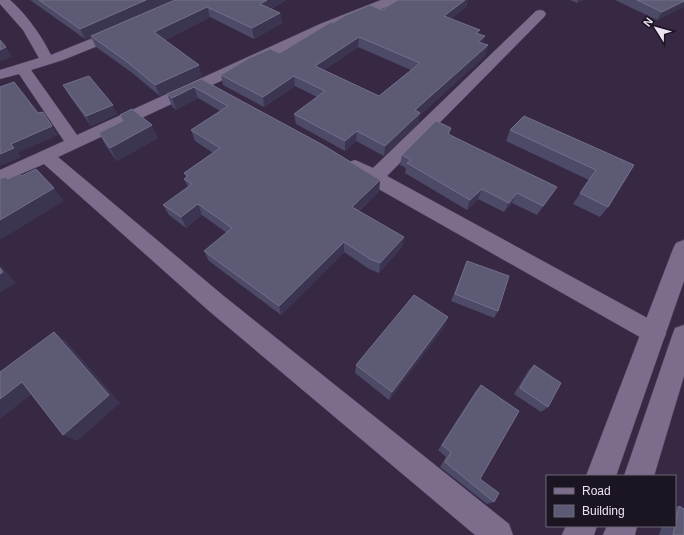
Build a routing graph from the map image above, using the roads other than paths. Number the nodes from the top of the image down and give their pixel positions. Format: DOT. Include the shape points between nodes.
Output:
graph roads {
  1 [pos="7,1"];
  2 [pos="382,1"];
  3 [pos="540,14"];
  4 [pos="134,25"];
  5 [pos="47,60"];
  6 [pos="22,67"];
  7 [pos="0,75"];
  8 [pos="204,83"];
  9 [pos="224,94"];
  10 [pos="75,144"];
  11 [pos="46,156"];
  12 [pos="342,159"];
  13 [pos="0,177"];
  14 [pos="374,178"];
  15 [pos="684,249"];
  16 [pos="654,334"];
  17 [pos="684,336"];
  18 [pos="601,475"];
  19 [pos="639,475"];
  20 [pos="498,535"];
  1 -- 5 [label="street" via="42,49"];
  2 -- 8 [label="street"];
  3 -- 14 [label="street"];
  4 -- 5 [label="street"];
  5 -- 6 [label="street"];
  6 -- 7 [label="street"];
  6 -- 10 [label="street"];
  8 -- 9 [label="street"];
  8 -- 10 [label="street"];
  10 -- 11 [label="street"];
  11 -- 13 [label="street"];
  11 -- 20 [label="street" via="218,304"];
  12 -- 14 [label="street"];
  14 -- 16 [label="street"];
  15 -- 16 [label="street"];
  16 -- 18 [label="street"];
  17 -- 19 [label="street"];
}
